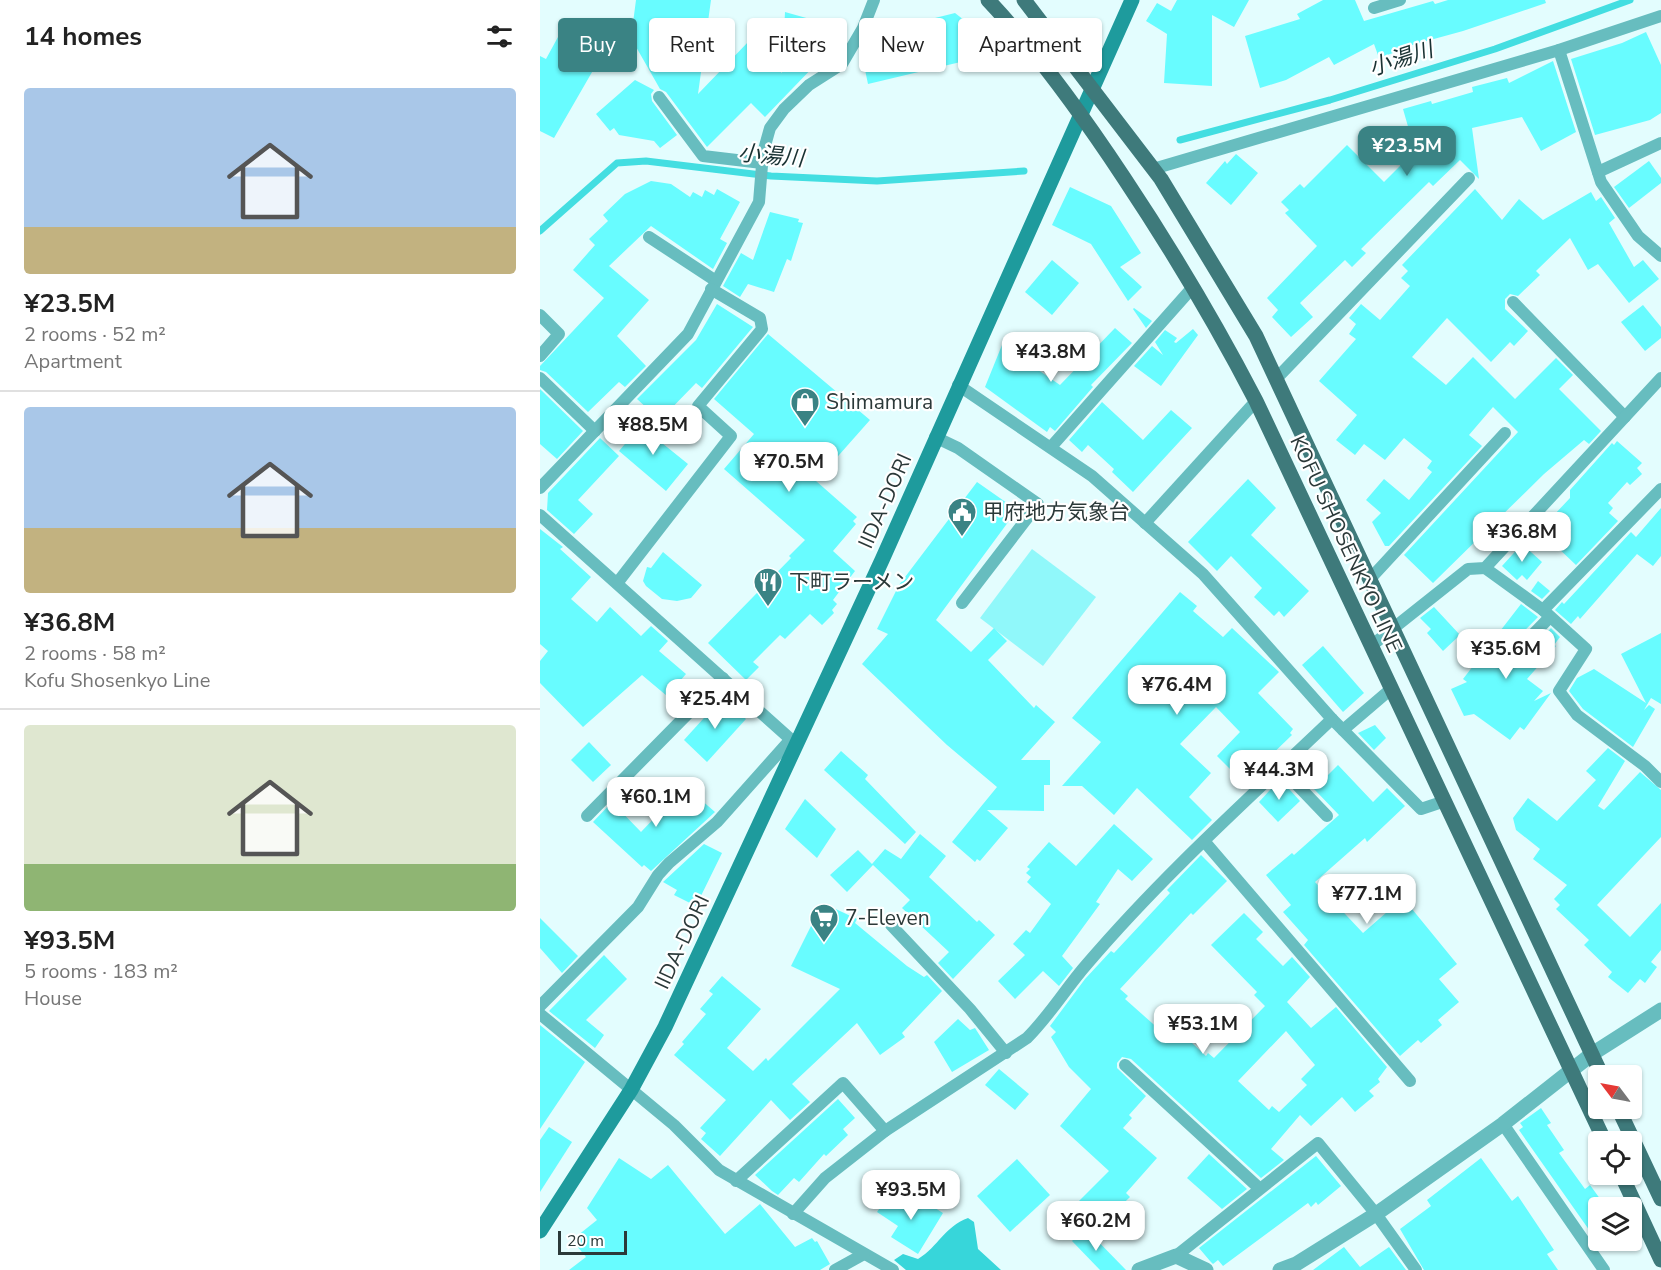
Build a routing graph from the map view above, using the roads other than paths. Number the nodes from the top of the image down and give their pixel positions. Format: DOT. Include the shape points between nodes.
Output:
graph roads {
  1 [pos="874,0"];
  2 [pos="988,0"];
  3 [pos="1024,0"];
  4 [pos="1132,0"];
  5 [pos="1400,0"];
  6 [pos="1374,8"];
  7 [pos="1661,16"];
  8 [pos="1559,50"];
  9 [pos="1092,87"];
  10 [pos="659,97"];
  11 [pos="1080,113"];
  12 [pos="1661,143"];
  13 [pos="762,164"];
  14 [pos="1153,169"];
  15 [pos="1598,172"];
  16 [pos="1469,178"];
  17 [pos="649,237"];
  18 [pos="1661,256"];
  19 [pos="713,285"];
  20 [pos="1193,287"];
  21 [pos="1513,302"];
  22 [pos="540,315"];
  23 [pos="540,356"];
  24 [pos="540,378"];
  25 [pos="1276,380"];
  26 [pos="958,385"];
  27 [pos="1658,386"];
  28 [pos="1256,401"];
  29 [pos="1625,417"];
  30 [pos="595,431"];
  31 [pos="1505,433"];
  32 [pos="935,437"];
  33 [pos="1051,447"];
  34 [pos="540,488"];
  35 [pos="1661,489"];
  36 [pos="540,515"];
  37 [pos="1145,523"];
  38 [pos="1485,568"];
  39 [pos="1370,579"];
  40 [pos="618,582"];
  41 [pos="962,603"];
  42 [pos="1547,613"];
  43 [pos="1393,627"];
  44 [pos="1371,646"];
  45 [pos="1505,663"];
  46 [pos="723,678"];
  47 [pos="1391,689"];
  48 [pos="1332,719"];
  49 [pos="1342,730"];
  50 [pos="794,742"];
  51 [pos="1281,768"];
  52 [pos="1661,782"];
  53 [pos="1445,801"];
  54 [pos="587,816"];
  55 [pos="1327,816"];
  56 [pos="1204,841"];
  57 [pos="891,925"];
  58 [pos="540,1006"];
  59 [pos="1661,1010"];
  60 [pos="540,1014"];
  61 [pos="1006,1053"];
  62 [pos="1592,1054"];
  63 [pos="1125,1065"];
  64 [pos="1597,1065"];
  65 [pos="1571,1070"];
  66 [pos="1410,1081"];
  67 [pos="631,1090"];
  68 [pos="1623,1119"];
  69 [pos="1503,1124"];
  70 [pos="885,1131"];
  71 [pos="1600,1131"];
  72 [pos="736,1181"];
  73 [pos="1626,1185"];
  74 [pos="1259,1188"];
  75 [pos="1661,1199"];
  76 [pos="793,1214"];
  77 [pos="1376,1214"];
  78 [pos="540,1231"];
  79 [pos="864,1254"];
  80 [pos="1176,1256"];
  81 [pos="1661,1260"];
  82 [pos="1298,1267"];
  83 [pos="834,1270"];
  84 [pos="893,1270"];
  85 [pos="1139,1270"];
  86 [pos="1206,1270"];
  87 [pos="1280,1270"];
  88 [pos="1416,1270"];
  89 [pos="1604,1270"];
  1 -- 13 [label="lane" via="842,64 810,85 770,128"];
  2 -- 11 [label="main road, KOFU SHOSENKYO LINE"];
  3 -- 9 [label="main road, KOFU SHOSENKYO LINE"];
  4 -- 9 [label="main road, IIDA-DORI"];
  5 -- 6 [label="lane"];
  7 -- 8 [label="lane"];
  8 -- 14 [label="lane"];
  8 -- 15 [label="lane"];
  9 -- 11 [label="main road, IIDA-DORI"];
  9 -- 14 [label="main road, KOFU SHOSENKYO LINE"];
  10 -- 13 [label="lane" via="703,156"];
  11 -- 20 [label="main road, KOFU SHOSENKYO LINE"];
  11 -- 26 [label="main road, IIDA-DORI"];
  12 -- 15 [label="lane"];
  13 -- 19 [label="lane" via="759,202"];
  14 -- 25 [label="main road, KOFU SHOSENKYO LINE" via="1227,286"];
  15 -- 18 [label="lane" via="1638,236"];
  16 -- 25 [label="lane"];
  17 -- 19 [label="lane"];
  19 -- 30 [label="lane" via="688,333"];
  19 -- 40 [label="lane" via="760,318 762,329 698,406 731,436"];
  20 -- 28 [label="main road, KOFU SHOSENKYO LINE"];
  20 -- 33 [label="lane"];
  21 -- 29 [label="lane"];
  22 -- 23 [label="lane" via="559,334"];
  24 -- 30 [label="lane"];
  25 -- 39 [label="main road, KOFU SHOSENKYO LINE"];
  26 -- 32 [label="main road, IIDA-DORI"];
  26 -- 33 [label="lane"];
  27 -- 29 [label="lane"];
  28 -- 37 [label="lane"];
  28 -- 44 [label="main road, KOFU SHOSENKYO LINE"];
  29 -- 38 [label="lane"];
  30 -- 34 [label="lane"];
  31 -- 39 [label="lane"];
  32 -- 41 [label="lane" via="958,448 1038,504"];
  32 -- 50 [label="main road, IIDA-DORI"];
  33 -- 37 [label="lane" via="1092,476"];
  35 -- 42 [label="lane"];
  36 -- 40 [label="lane"];
  37 -- 48 [label="lane" via="1203,574"];
  38 -- 42 [label="lane"];
  38 -- 43 [label="lane" via="1468,568"];
  39 -- 43 [label="main road, KOFU SHOSENKYO LINE"];
  40 -- 46 [label="lane"];
  42 -- 45 [label="lane"];
  42 -- 52 [label="lane" via="1586,649 1559,691 1577,715"];
  43 -- 44 [label="lane"];
  43 -- 62 [label="main road, KOFU SHOSENKYO LINE"];
  44 -- 47 [label="main road, KOFU SHOSENKYO LINE"];
  46 -- 50 [label="lane"];
  46 -- 54 [label="lane"];
  47 -- 49 [label="lane"];
  47 -- 53 [label="main road, KOFU SHOSENKYO LINE"];
  48 -- 49 [label="lane"];
  48 -- 51 [label="lane"];
  49 -- 53 [label="lane" via="1421,809"];
  50 -- 58 [label="lane" via="717,822 669,863 638,908"];
  50 -- 67 [label="main road, IIDA-DORI" via="665,1027"];
  51 -- 55 [label="lane"];
  51 -- 56 [label="lane"];
  53 -- 65 [label="main road, KOFU SHOSENKYO LINE"];
  56 -- 61 [label="lane" via="1086,964 1046,1018"];
  56 -- 66 [label="lane"];
  57 -- 61 [label="lane"];
  59 -- 62 [label="street"];
  60 -- 67 [label="lane"];
  61 -- 70 [label="lane"];
  62 -- 64 [label="main road, KOFU SHOSENKYO LINE"];
  62 -- 65 [label="street"];
  63 -- 74 [label="lane"];
  65 -- 69 [label="street"];
  65 -- 71 [label="main road, KOFU SHOSENKYO LINE"];
  67 -- 72 [label="lane"];
  67 -- 78 [label="main road, IIDA-DORI"];
  68 -- 75 [label="main road"];
  69 -- 77 [label="street"];
  69 -- 89 [label="lane"];
  70 -- 72 [label="lane" via="843,1083"];
  70 -- 76 [label="lane" via="825,1178"];
  72 -- 76 [label="lane"];
  73 -- 81 [label="main road"];
  74 -- 77 [label="lane" via="1318,1143"];
  74 -- 80 [label="lane"];
  76 -- 79 [label="lane"];
  77 -- 82 [label="street"];
  77 -- 88 [label="lane"];
  79 -- 83 [label="lane"];
  79 -- 84 [label="lane"];
  80 -- 85 [label="street"];
  80 -- 86 [label="street"];
  82 -- 87 [label="street"];
}
